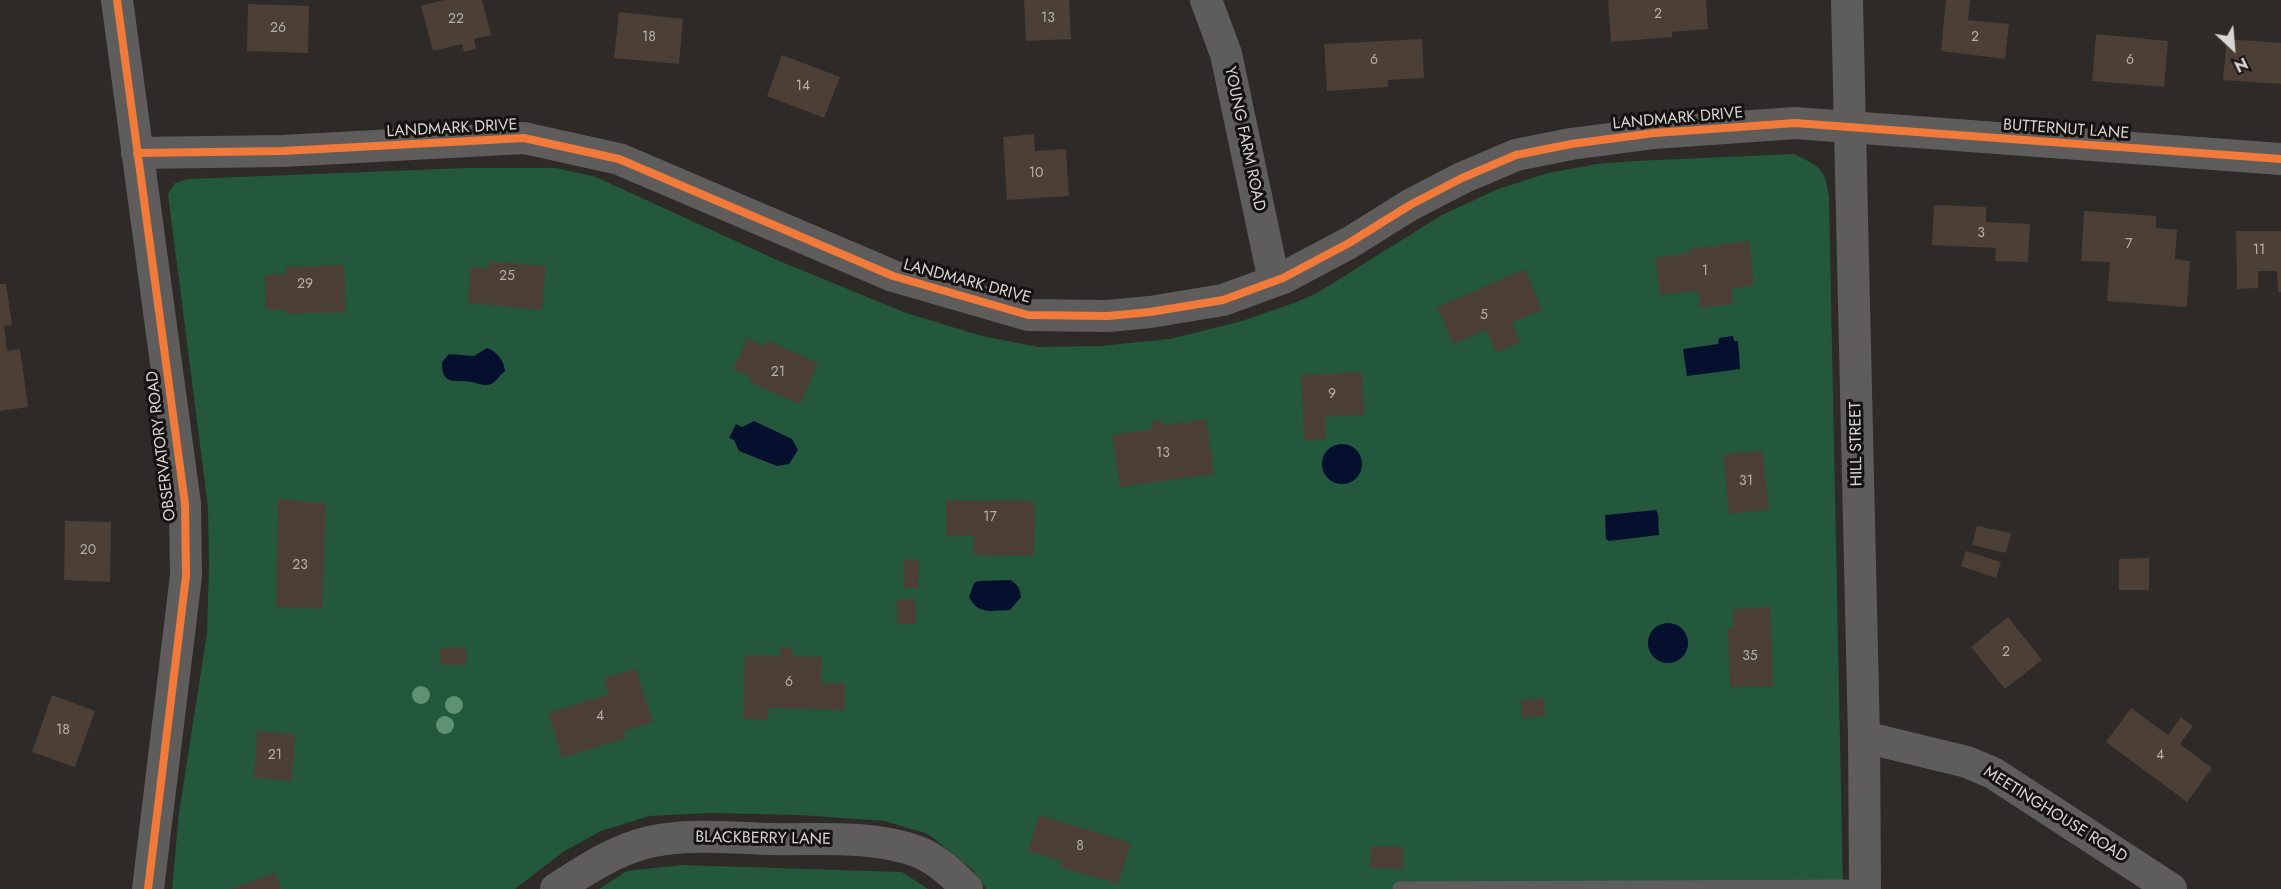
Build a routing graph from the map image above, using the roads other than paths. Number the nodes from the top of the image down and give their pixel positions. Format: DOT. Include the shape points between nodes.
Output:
graph roads {
  1 [pos="117,0"];
  2 [pos="1206,0"];
  3 [pos="1847,0"];
  4 [pos="1850,128"];
  5 [pos="137,153"];
  6 [pos="2281,159"];
  7 [pos="1274,281"];
  8 [pos="1864,737"];
  9 [pos="1865,888"];
  10 [pos="148,889"];
  11 [pos="556,889"];
  12 [pos="967,889"];
  13 [pos="1400,889"];
  14 [pos="2170,889"];
  1 -- 5 [label="street, OBSERVATORY ROAD"];
  2 -- 7 [label="street, YOUNG FARM ROAD" via="1226,54"];
  3 -- 4 [label="street, HILL STREET"];
  4 -- 6 [label="street, BUTTERNUT LANE"];
  4 -- 7 [label="street, LANDMARK DRIVE" via="1795,123 1654,133 1516,155 1410,205 1349,243"];
  4 -- 8 [label="street, HILL STREET"];
  5 -- 7 [label="street, LANDMARK DRIVE" via="283,151 524,138 619,159 886,273 1028,315 1150,312 1223,300"];
  5 -- 10 [label="street, OBSERVATORY ROAD" via="185,504 186,576"];
  8 -- 9 [label="street, HILL STREET"];
  8 -- 14 [label="street, MEETINGHOUSE ROAD" via="1967,762 1993,773"];
  9 -- 13 [label="lane"];
  11 -- 12 [label="street, BLACKBERRY LANE" via="622,851 649,842 700,837 877,842 919,852 939,863"];
}
